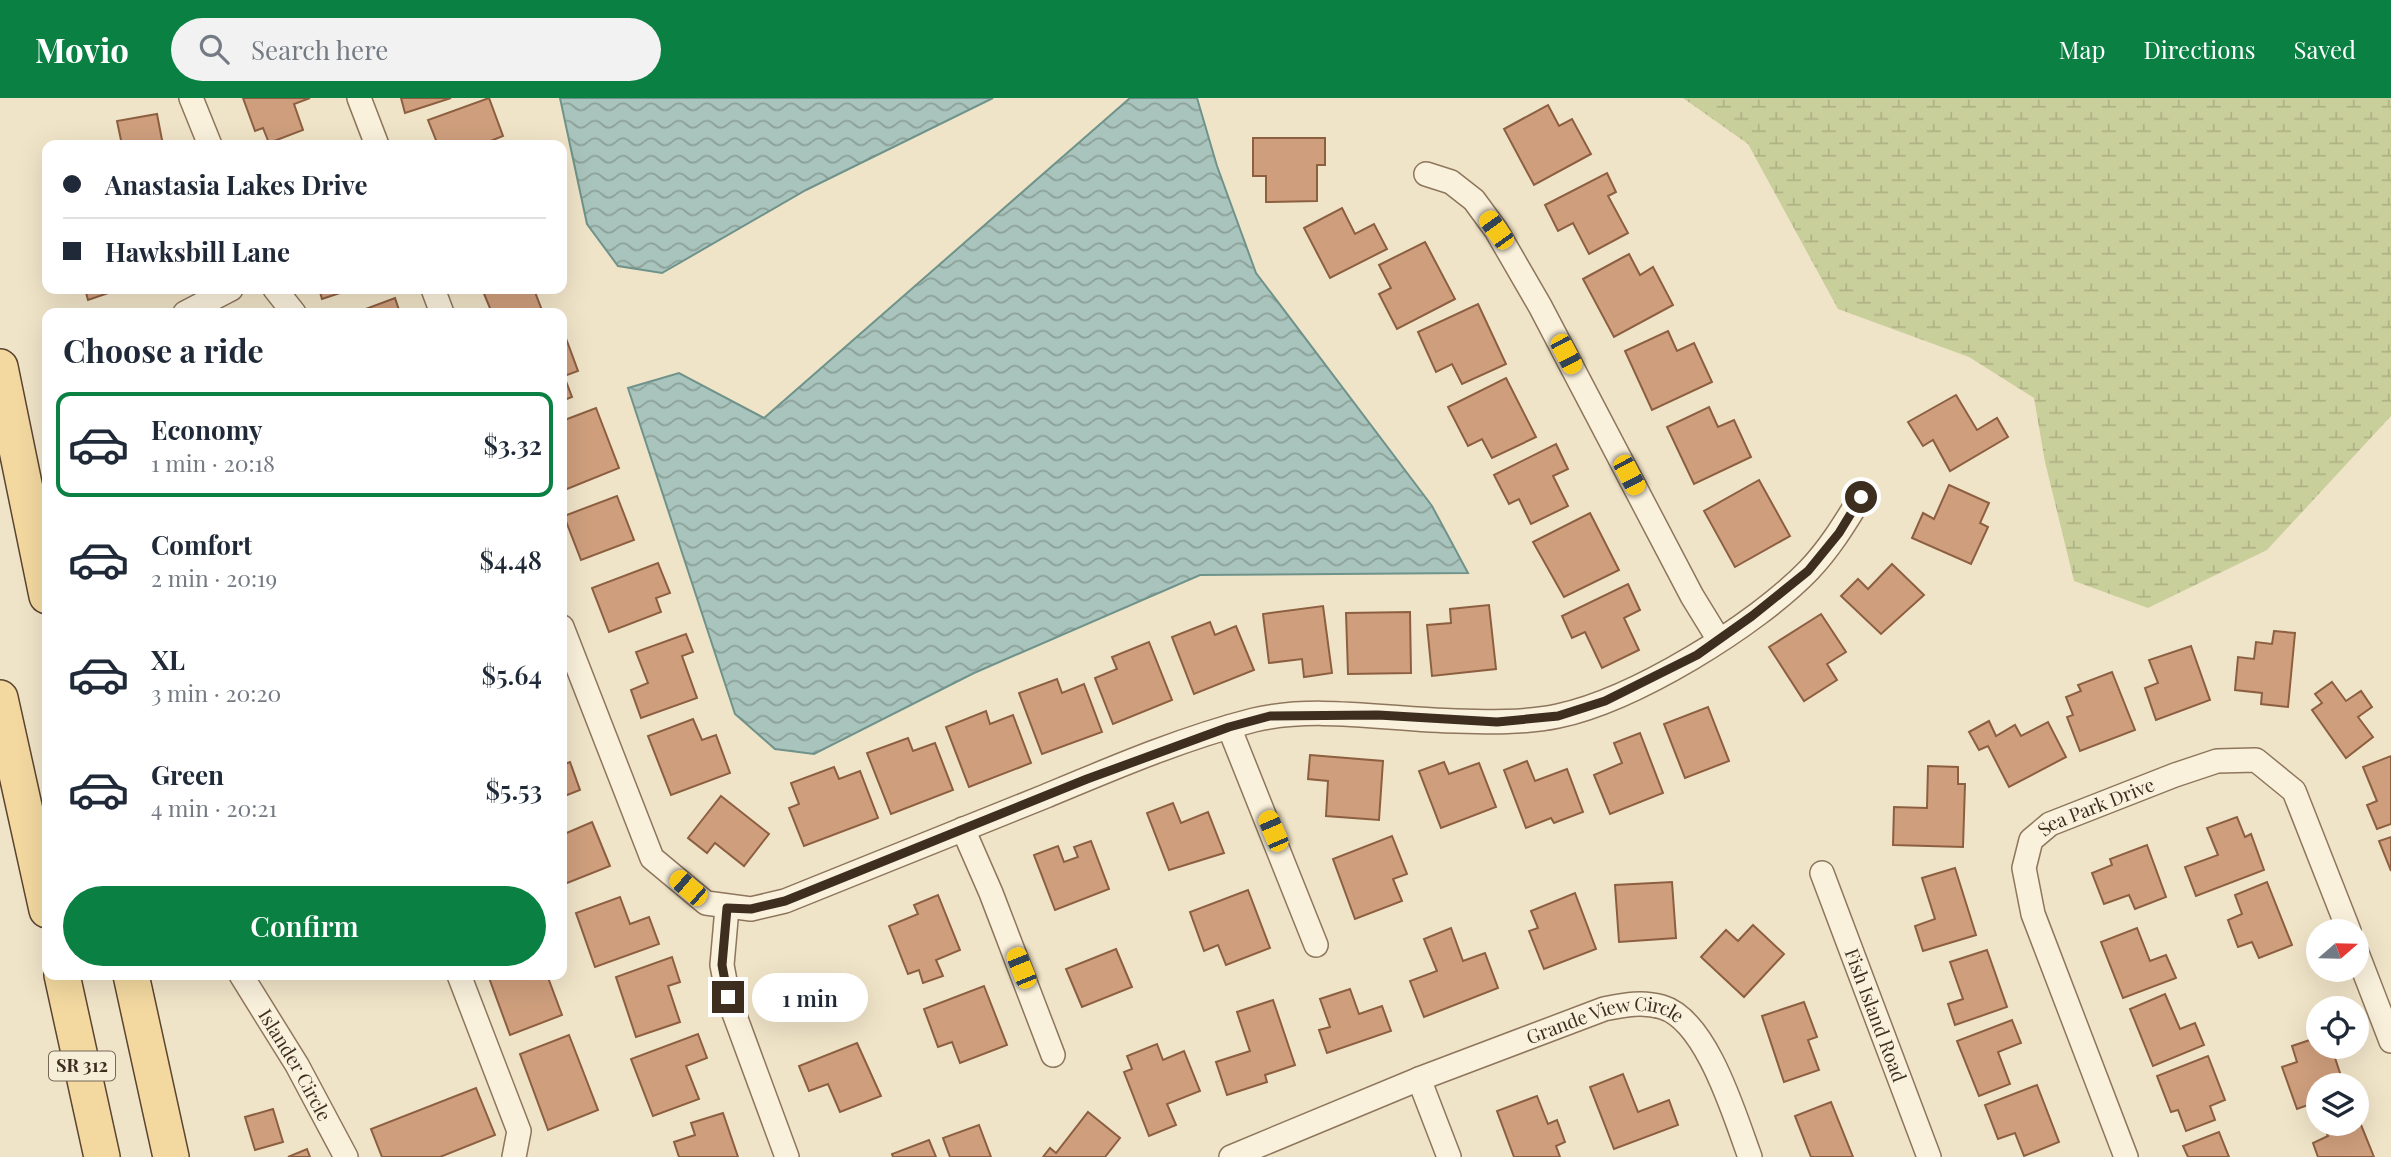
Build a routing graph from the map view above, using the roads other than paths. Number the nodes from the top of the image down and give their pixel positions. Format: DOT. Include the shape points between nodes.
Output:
graph roads {
  1 [pos="191,98"];
  2 [pos="359,98"];
  3 [pos="207,140"];
  4 [pos="375,140"];
  5 [pos="1426,174"];
  6 [pos="221,294"];
  7 [pos="195,308"];
  8 [pos="0,367"];
  9 [pos="1861,497"];
  10 [pos="42,572"];
  11 [pos="567,640"];
  12 [pos="1719,640"];
  13 [pos="0,698"];
  14 [pos="1229,727"];
  15 [pos="963,829"];
  16 [pos="1822,873"];
  17 [pos="42,887"];
  18 [pos="727,908"];
  19 [pos="2344,919"];
  20 [pos="1316,945"];
  21 [pos="63,980"];
  22 [pos="132,980"];
  23 [pos="244,980"];
  24 [pos="461,980"];
  25 [pos="2368,982"];
  26 [pos="2391,1041"];
  27 [pos="1053,1055"];
  28 [pos="1419,1079"];
  29 [pos="102,1157"];
  30 [pos="171,1157"];
  31 [pos="346,1157"];
  32 [pos="514,1157"];
  33 [pos="787,1157"];
  34 [pos="1231,1157"];
  35 [pos="1449,1157"];
  36 [pos="1750,1157"];
  37 [pos="1929,1157"];
  38 [pos="2126,1157"];
  1 -- 3 [label="street"];
  2 -- 4 [label="street"];
  5 -- 12 [label="street" via="1451,182 1474,200 1496,230"];
  6 -- 7 [label="street"];
  8 -- 10 [label="main road"];
  9 -- 12 [label="street" via="1808,571"];
  11 -- 18 [label="street" via="653,858 706,903"];
  12 -- 14 [label="street" via="1645,683 1558,716 1497,722 1378,715 1270,716"];
  13 -- 17 [label="main road"];
  14 -- 15 [label="street"];
  14 -- 20 [label="street"];
  15 -- 18 [label="street" via="785,901 751,909"];
  15 -- 27 [label="street"];
  16 -- 37 [label="street, Fish Island Road"];
  18 -- 33 [label="street" via="722,965 728,997"];
  19 -- 38 [label="street, Sea Park Drive" via="2294,791 2256,760 2217,761 2175,775 2050,824 2031,840 2024,868 2033,914"];
  21 -- 29 [label="main road, SR 312"];
  22 -- 30 [label="main road"];
  23 -- 31 [label="street, Islander Circle"];
  24 -- 32 [label="street" via="519,1131"];
  25 -- 26 [label="street"];
  28 -- 34 [label="street, Grande View Circle"];
  28 -- 35 [label="street"];
  28 -- 36 [label="street, Grande View Circle" via="1604,1009 1633,1003 1665,1007 1698,1034"];
}
